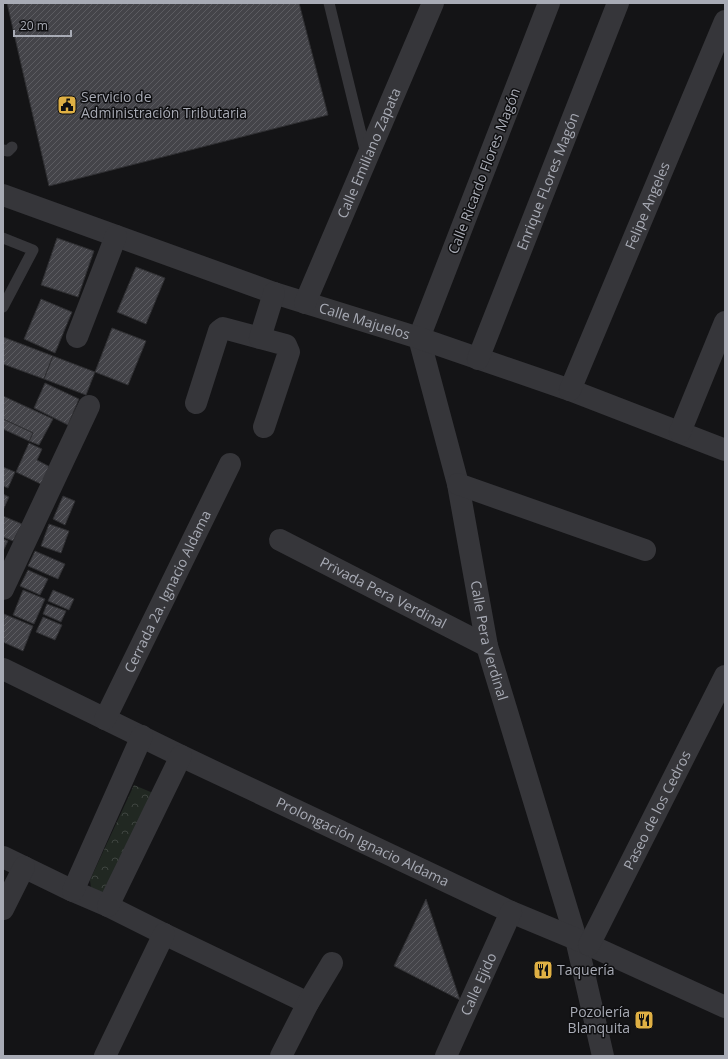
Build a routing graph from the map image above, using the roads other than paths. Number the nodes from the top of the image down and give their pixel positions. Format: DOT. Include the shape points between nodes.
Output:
graph roads {
  1 [pos="329,3"];
  2 [pos="433,3"];
  3 [pos="549,3"];
  4 [pos="618,3"];
  5 [pos="725,21"];
  6 [pos="367,159"];
  7 [pos="3,195"];
  8 [pos="116,236"];
  9 [pos="3,238"];
  10 [pos="274,293"];
  11 [pos="304,303"];
  12 [pos="3,307"];
  13 [pos="725,322"];
  14 [pos="77,337"];
  15 [pos="260,338"];
  16 [pos="419,338"];
  17 [pos="478,360"];
  18 [pos="570,390"];
  19 [pos="196,403"];
  20 [pos="89,406"];
  21 [pos="264,427"];
  22 [pos="680,432"];
  23 [pos="725,450"];
  24 [pos="230,464"];
  25 [pos="458,484"];
  26 [pos="280,540"];
  27 [pos="645,550"];
  28 [pos="3,589"];
  29 [pos="488,646"];
  30 [pos="3,669"];
  31 [pos="725,676"];
  32 [pos="105,719"];
  33 [pos="142,736"];
  34 [pos="181,756"];
  35 [pos="3,857"];
  36 [pos="24,867"];
  37 [pos="73,891"];
  38 [pos="108,906"];
  39 [pos="3,909"];
  40 [pos="512,912"];
  41 [pos="164,934"];
  42 [pos="583,942"];
  43 [pos="332,963"];
  44 [pos="308,1003"];
  45 [pos="725,1007"];
  46 [pos="105,1056"];
  47 [pos="281,1056"];
  48 [pos="446,1056"];
  49 [pos="603,1056"];
  1 -- 6 [label="lane"];
  2 -- 6 [label="street, Calle Emiliano Zapata"];
  3 -- 16 [label="street, Calle Ricardo Flores Magón"];
  4 -- 17 [label="street, Enrique FLores Magón"];
  5 -- 18 [label="street, Felipe Angeles"];
  6 -- 11 [label="street, Calle Emiliano Zapata"];
  7 -- 8 [label="street, Calle Majuelos"];
  8 -- 10 [label="street, Calle Majuelos"];
  8 -- 14 [label="street"];
  9 -- 12 [label="lane" via="34,250"];
  10 -- 11 [label="street, Calle Majuelos"];
  10 -- 15 [label="street"];
  11 -- 16 [label="street, Calle Majuelos"];
  13 -- 22 [label="street"];
  15 -- 19 [label="street" via="223,328 219,331"];
  15 -- 21 [label="street" via="286,345 289,352"];
  16 -- 17 [label="street, Calle Majuelos"];
  16 -- 25 [label="street, Calle Pera Verdinal"];
  17 -- 18 [label="street, Calle Majuelos"];
  18 -- 22 [label="street, Calle Majuelos"];
  20 -- 28 [label="street"];
  22 -- 23 [label="street, Calle Majuelos"];
  24 -- 32 [label="street, Cerrada 2a. Ignacio Aldama"];
  25 -- 27 [label="street"];
  25 -- 29 [label="street, Calle Pera Verdinal"];
  26 -- 29 [label="street, Privada Pera Verdinal"];
  29 -- 42 [label="street, Calle Pera Verdinal"];
  30 -- 32 [label="street, Prolongación Ignacio Aldama"];
  31 -- 42 [label="street, Paseo de los Cedros"];
  32 -- 33 [label="street, Prolongación Ignacio Aldama"];
  33 -- 34 [label="street, Prolongación Ignacio Aldama"];
  33 -- 37 [label="street"];
  34 -- 38 [label="street"];
  34 -- 40 [label="street, Prolongación Ignacio Aldama"];
  35 -- 36 [label="street"];
  36 -- 37 [label="street"];
  36 -- 39 [label="street"];
  37 -- 38 [label="street"];
  38 -- 41 [label="street"];
  40 -- 42 [label="street, Prolongación Ignacio Aldama"];
  40 -- 48 [label="street, Calle Ejido"];
  41 -- 44 [label="street"];
  41 -- 46 [label="street"];
  42 -- 45 [label="street, Prolongación Ignacio Aldama"];
  42 -- 49 [label="street, Calle Pera Verdinal"];
  43 -- 44 [label="street"];
  44 -- 47 [label="street"];
}
